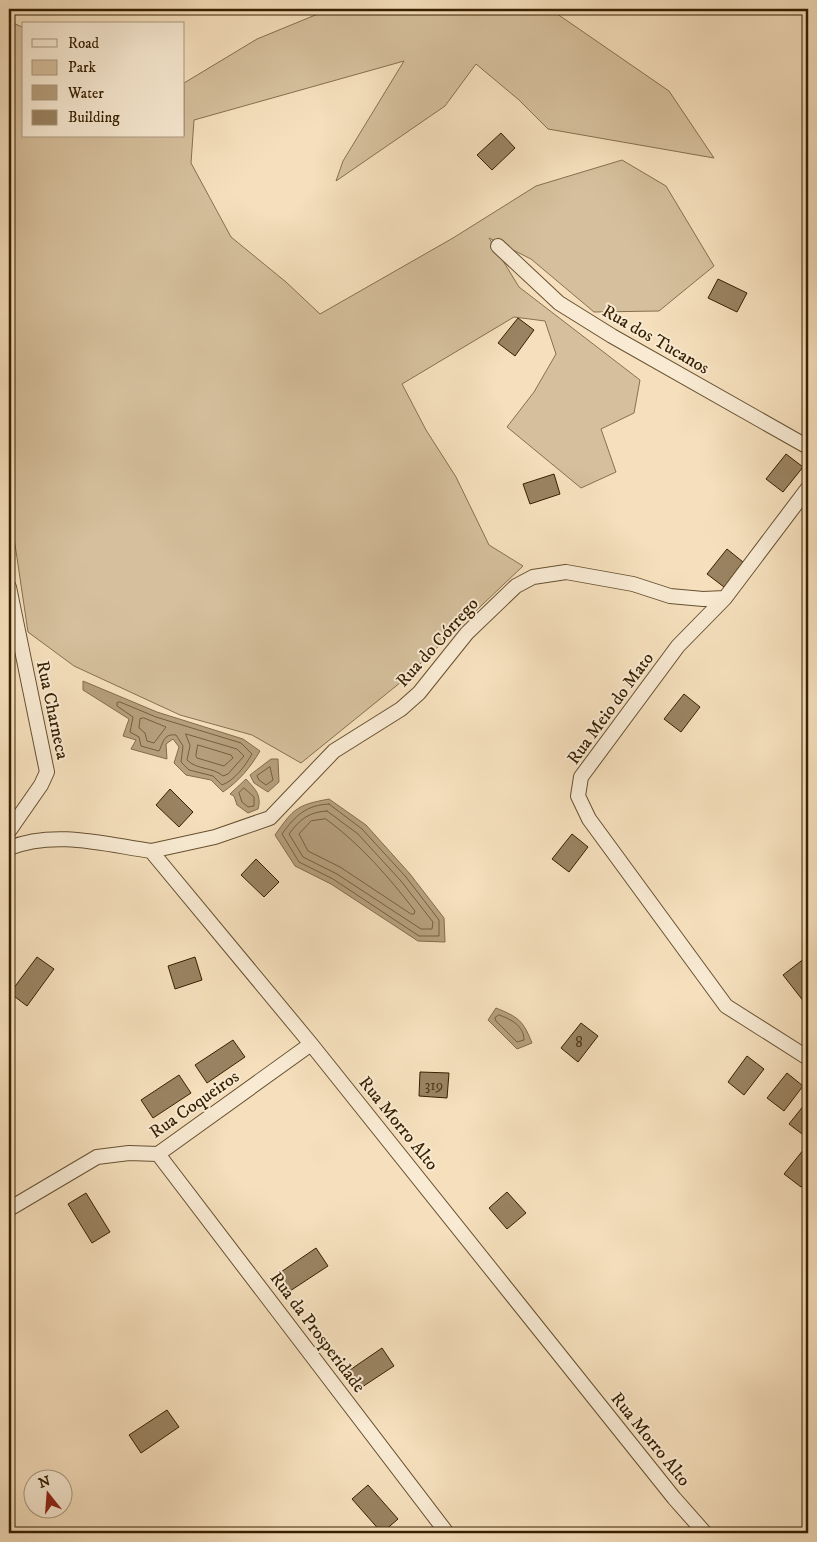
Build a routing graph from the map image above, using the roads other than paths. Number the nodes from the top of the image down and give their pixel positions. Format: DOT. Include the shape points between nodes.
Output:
graph roads {
  1 [pos="498,246"];
  2 [pos="808,447"];
  3 [pos="808,488"];
  4 [pos="9,587"];
  5 [pos="725,598"];
  6 [pos="9,831"];
  7 [pos="9,848"];
  8 [pos="151,851"];
  9 [pos="311,1044"];
  10 [pos="808,1058"];
  11 [pos="158,1154"];
  12 [pos="9,1209"];
  13 [pos="447,1533"];
  14 [pos="705,1533"];
  1 -- 2 [label="street, Rua dos Tucanos" via="559,303"];
  3 -- 5 [label="street, Rua Meio do Mato"];
  4 -- 6 [label="street, Rua Charneca" via="47,772"];
  5 -- 8 [label="street, Rua do Córrego" via="670,596 633,584 566,572 532,577 516,586 467,633 419,693 401,709 334,751 270,818 215,838"];
  5 -- 10 [label="street, Rua Meio do Mato" via="678,646 581,777 578,796 589,819 726,1006"];
  7 -- 8 [label="street" via="54,837"];
  8 -- 9 [label="street, Rua Morro Alto"];
  9 -- 11 [label="street, Rua Coqueiros"];
  9 -- 14 [label="street, Rua Morro Alto"];
  11 -- 12 [label="street, Rua Coqueiros" via="97,1156"];
  11 -- 13 [label="street, Rua da Prosperidade"];
}
